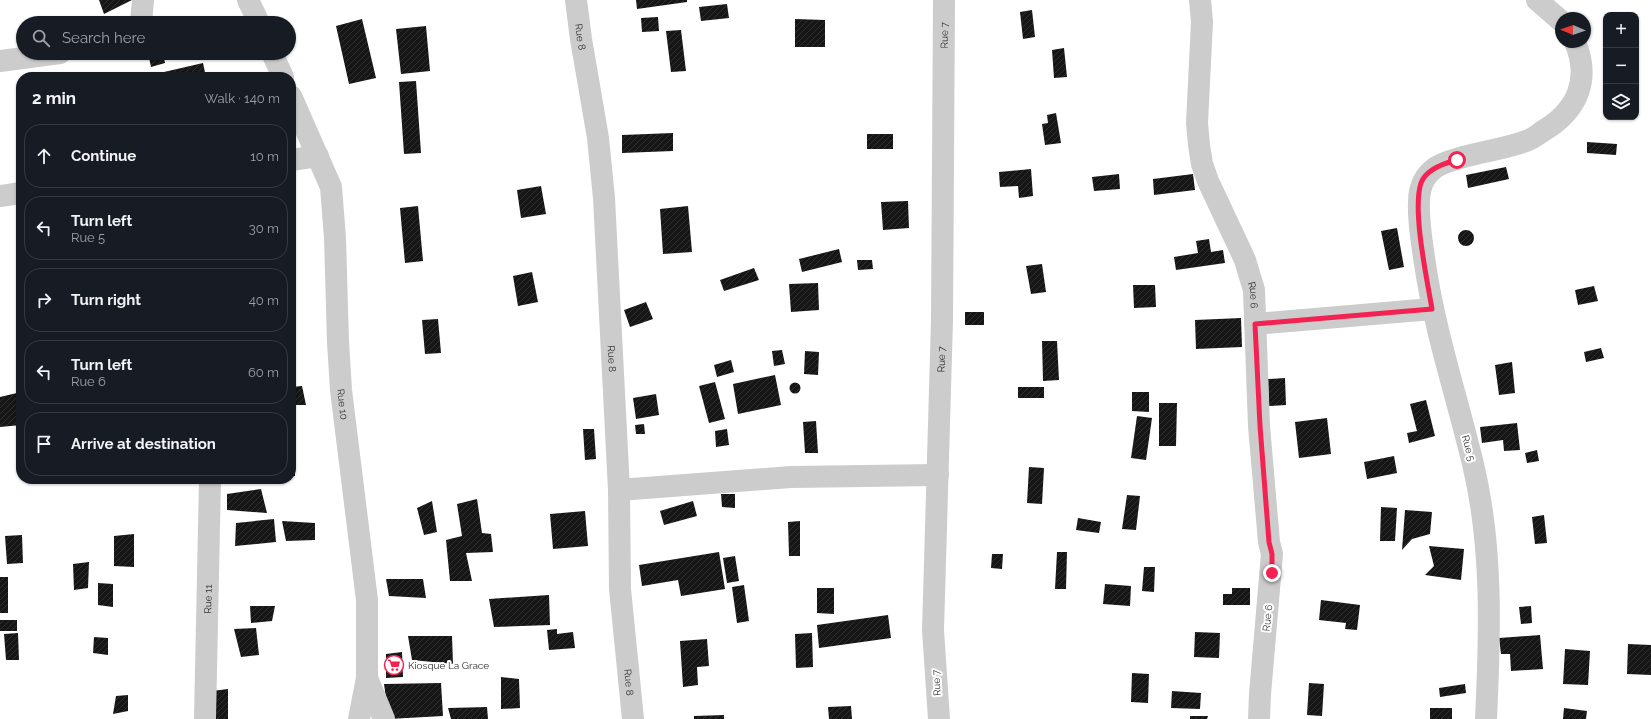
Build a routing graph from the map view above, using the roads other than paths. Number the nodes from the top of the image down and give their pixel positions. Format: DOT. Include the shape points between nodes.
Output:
graph roads {
  1 [pos="143,0"];
  2 [pos="248,0"];
  3 [pos="576,0"];
  4 [pos="944,0"];
  5 [pos="1200,0"];
  6 [pos="1537,0"];
  7 [pos="142,16"];
  8 [pos="255,16"];
  9 [pos="1555,16"];
  10 [pos="1578,48"];
  11 [pos="16,59"];
  12 [pos="275,60"];
  13 [pos="0,61"];
  14 [pos="281,72"];
  15 [pos="296,107"];
  16 [pos="318,156"];
  17 [pos="296,159"];
  18 [pos="16,194"];
  19 [pos="0,196"];
  20 [pos="1432,309"];
  21 [pos="1255,324"];
  22 [pos="938,475"];
  23 [pos="210,484"];
  24 [pos="619,490"];
  25 [pos="367,678"];
  26 [pos="205,719"];
  27 [pos="359,719"];
  28 [pos="384,719"];
  29 [pos="633,719"];
  30 [pos="939,719"];
  31 [pos="1259,719"];
  32 [pos="1486,719"];
  1 -- 7 [label="street"];
  2 -- 8 [label="street"];
  3 -- 24 [label="street, Rue 8" via="580,39 598,138 604,198"];
  4 -- 22 [label="street, Rue 7" via="942,322"];
  5 -- 21 [label="street, Rue 6" via="1202,22 1197,123 1202,164 1251,277"];
  6 -- 9 [label="street"];
  10 -- 20 [label="street, Rue 5" via="1582,79 1576,102 1558,122 1528,141 1441,164 1422,181 1418,212"];
  11 -- 13 [label="street"];
  12 -- 14 [label="street"];
  15 -- 16 [label="street, Rue 10"];
  16 -- 17 [label="street"];
  16 -- 25 [label="street, Rue 10" via="331,187 341,390 367,600"];
  18 -- 19 [label="street"];
  20 -- 21 [label="street"];
  20 -- 32 [label="street, Rue 5" via="1474,465 1485,523 1490,613"];
  21 -- 31 [label="street, Rue 6" via="1260,426 1272,554"];
  22 -- 24 [label="street" via="791,477"];
  22 -- 30 [label="street, Rue 7" via="933,630"];
  23 -- 26 [label="street, Rue 11"];
  24 -- 29 [label="street, Rue 8" via="620,589"];
  25 -- 27 [label="street, Rue 10"];
  25 -- 28 [label="street"];
}
